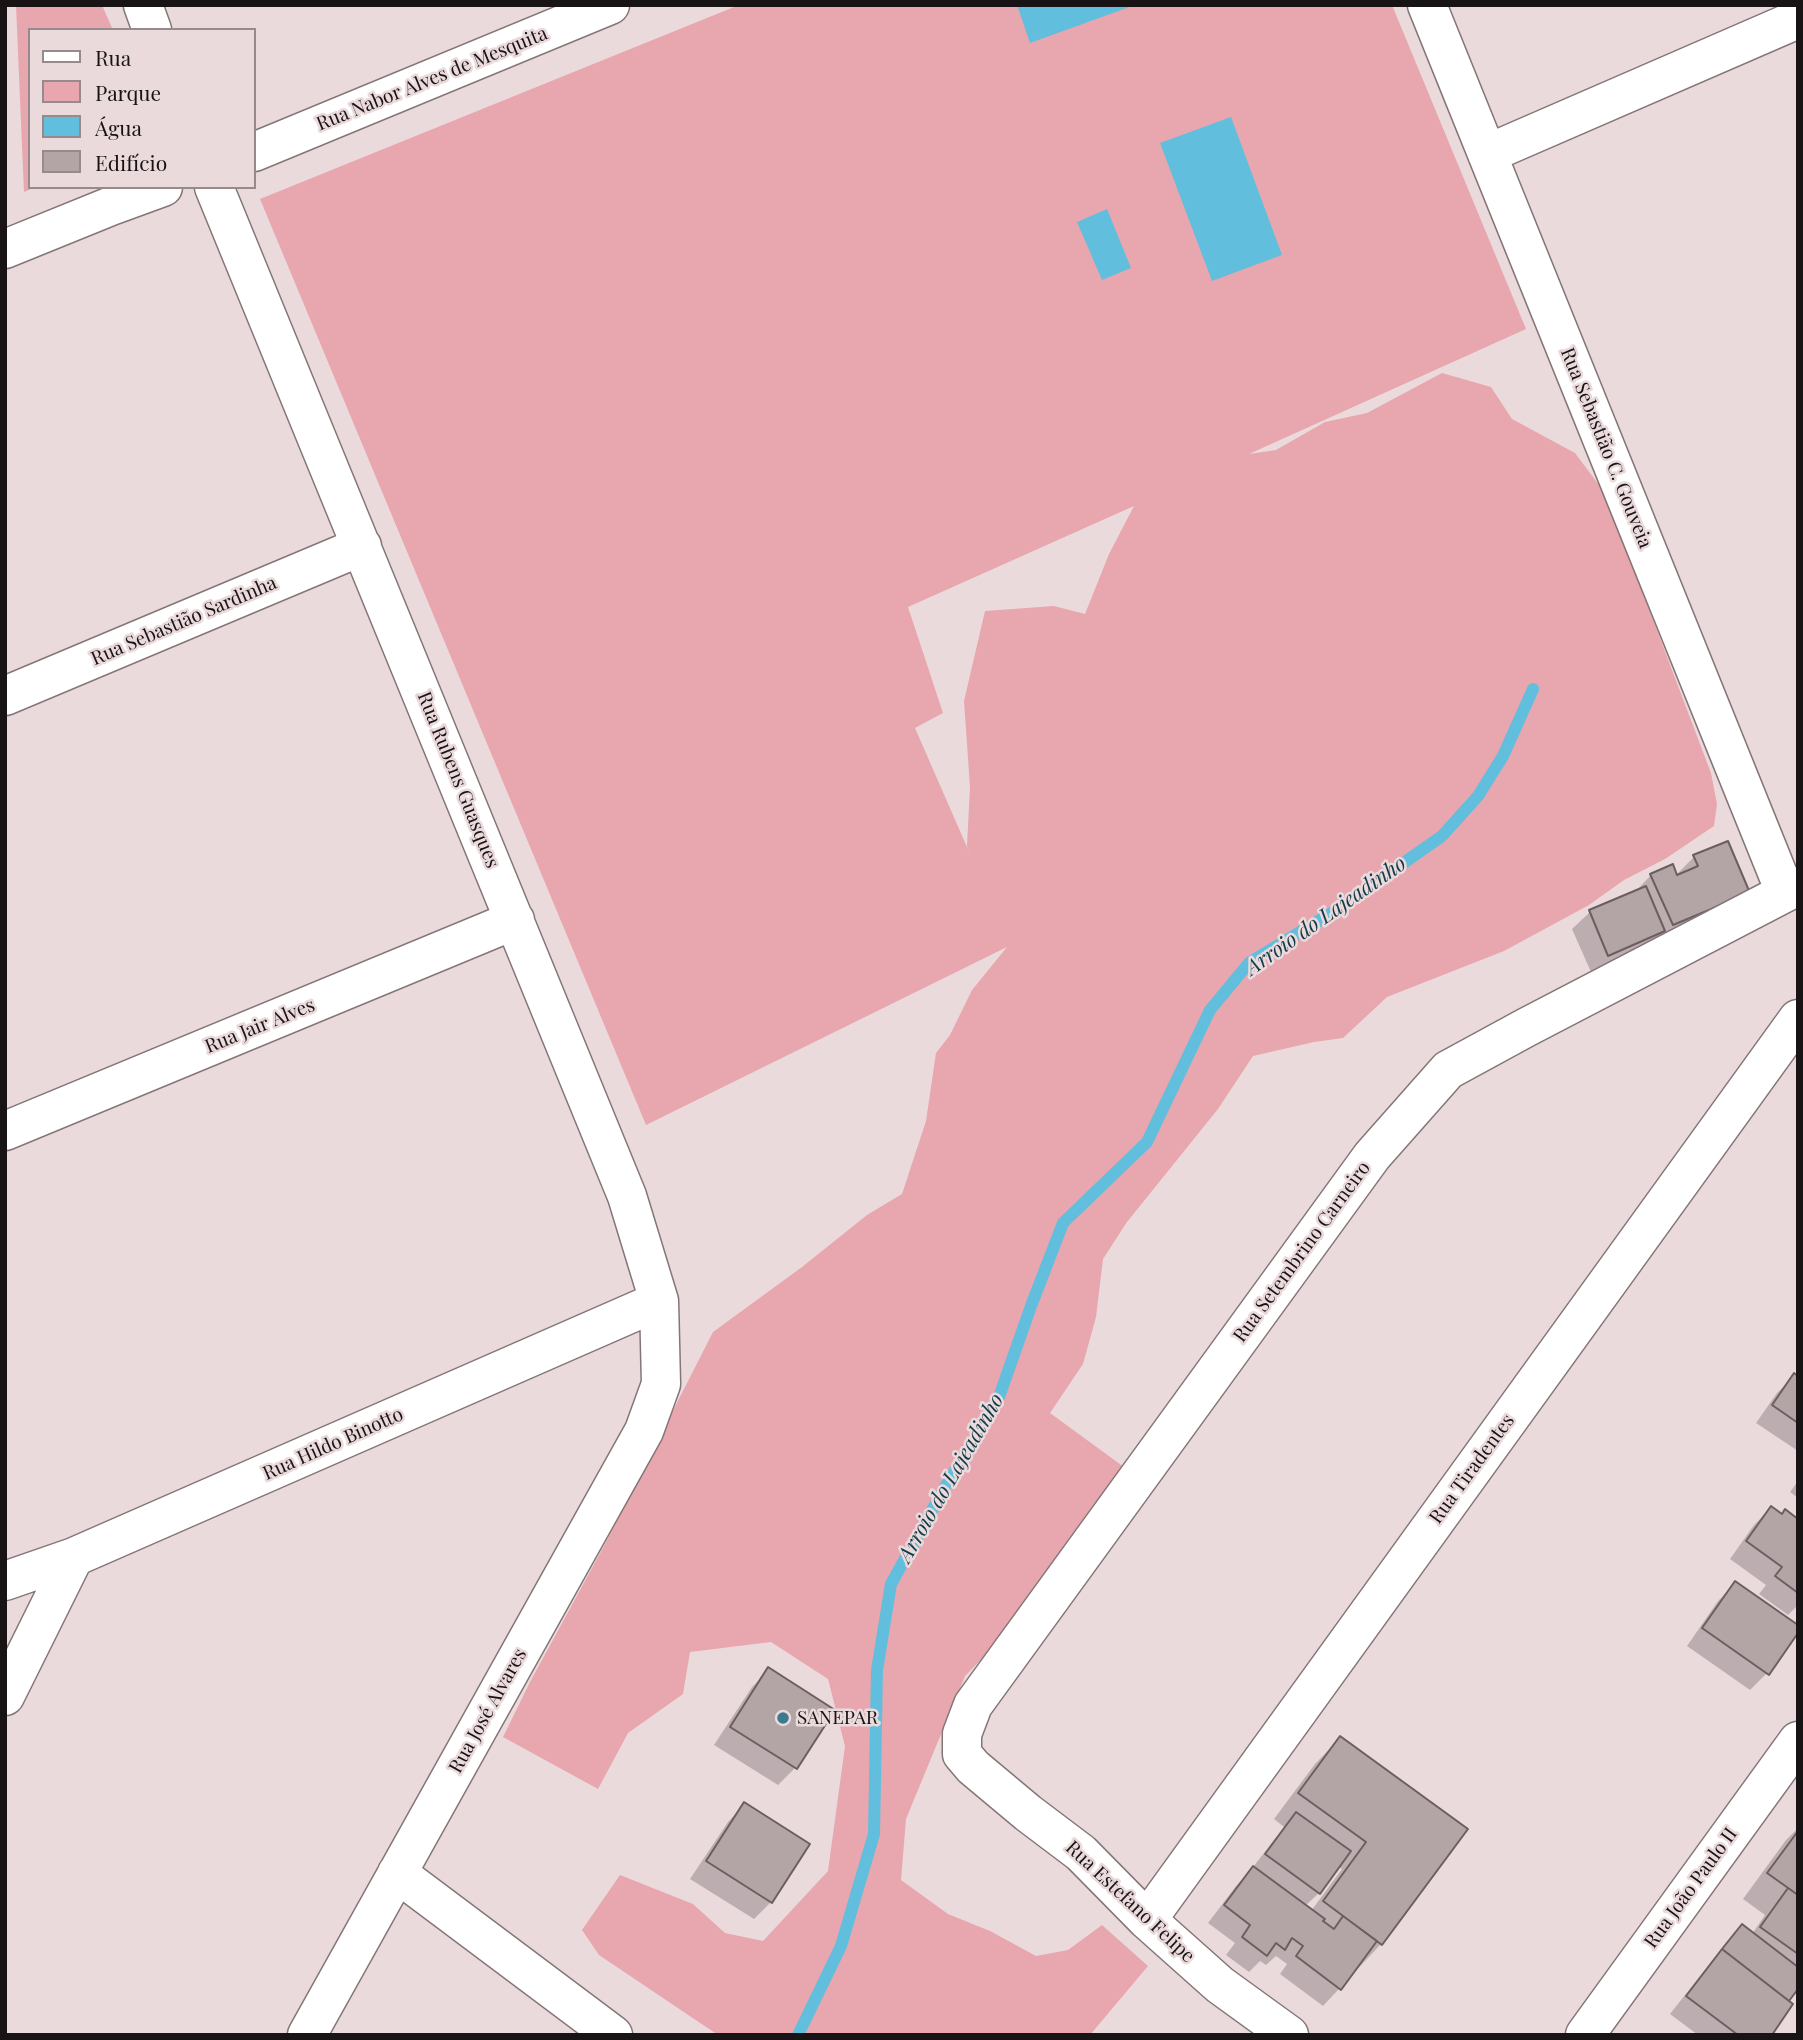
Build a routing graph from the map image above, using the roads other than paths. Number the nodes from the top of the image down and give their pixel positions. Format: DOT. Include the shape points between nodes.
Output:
graph roads {
  1 [pos="143,5"];
  2 [pos="610,5"];
  3 [pos="1427,5"];
  4 [pos="1798,19"];
  5 [pos="151,28"];
  6 [pos="256,151"];
  7 [pos="1487,154"];
  8 [pos="158,189"];
  9 [pos="215,189"];
  10 [pos="5,249"];
  11 [pos="362,546"];
  12 [pos="5,696"];
  13 [pos="1791,889"];
  14 [pos="515,920"];
  15 [pos="1798,1019"];
  16 [pos="5,1131"];
  17 [pos="659,1301"];
  18 [pos="661,1384"];
  19 [pos="74,1557"];
  20 [pos="5,1581"];
  21 [pos="5,1696"];
  22 [pos="1798,1741"];
  23 [pos="973,1767"];
  24 [pos="397,1873"];
  25 [pos="1147,1920"];
  26 [pos="307,2035"];
  27 [pos="613,2035"];
  28 [pos="1289,2035"];
  29 [pos="1585,2035"];
  1 -- 5 [label="street"];
  2 -- 6 [label="street, Rua Nabor Alves de Mesquita"];
  3 -- 7 [label="street, Rua Sebastião C. Gouveia"];
  4 -- 7 [label="street"];
  7 -- 13 [label="street, Rua Sebastião C. Gouveia"];
  8 -- 10 [label="street"];
  9 -- 11 [label="street, Rua Rubens Guasques"];
  11 -- 12 [label="street, Rua Sebastião Sardinha"];
  11 -- 14 [label="street, Rua Rubens Guasques"];
  13 -- 23 [label="street, Rua Setembrino Carneiro" via="1448,1070 1371,1156 973,1705 962,1734 962,1754"];
  14 -- 16 [label="street, Rua Jair Alves"];
  14 -- 17 [label="street, Rua Rubens Guasques" via="627,1195"];
  15 -- 25 [label="street, Rua Tiradentes"];
  17 -- 18 [label="street, Rua Rubens Guasques"];
  17 -- 19 [label="street, Rua Hildo Binotto"];
  18 -- 24 [label="street, Rua José Alvares" via="644,1431"];
  19 -- 20 [label="street, Rua Hildo Binotto"];
  19 -- 21 [label="street"];
  22 -- 29 [label="street, Rua João Paulo II"];
  23 -- 25 [label="street, Rua Estefano Felipe" via="1081,1853"];
  24 -- 26 [label="street, Rua José Alvares"];
  24 -- 27 [label="street"];
  25 -- 28 [label="street, Rua Estefano Felipe" via="1220,1985"];
}
